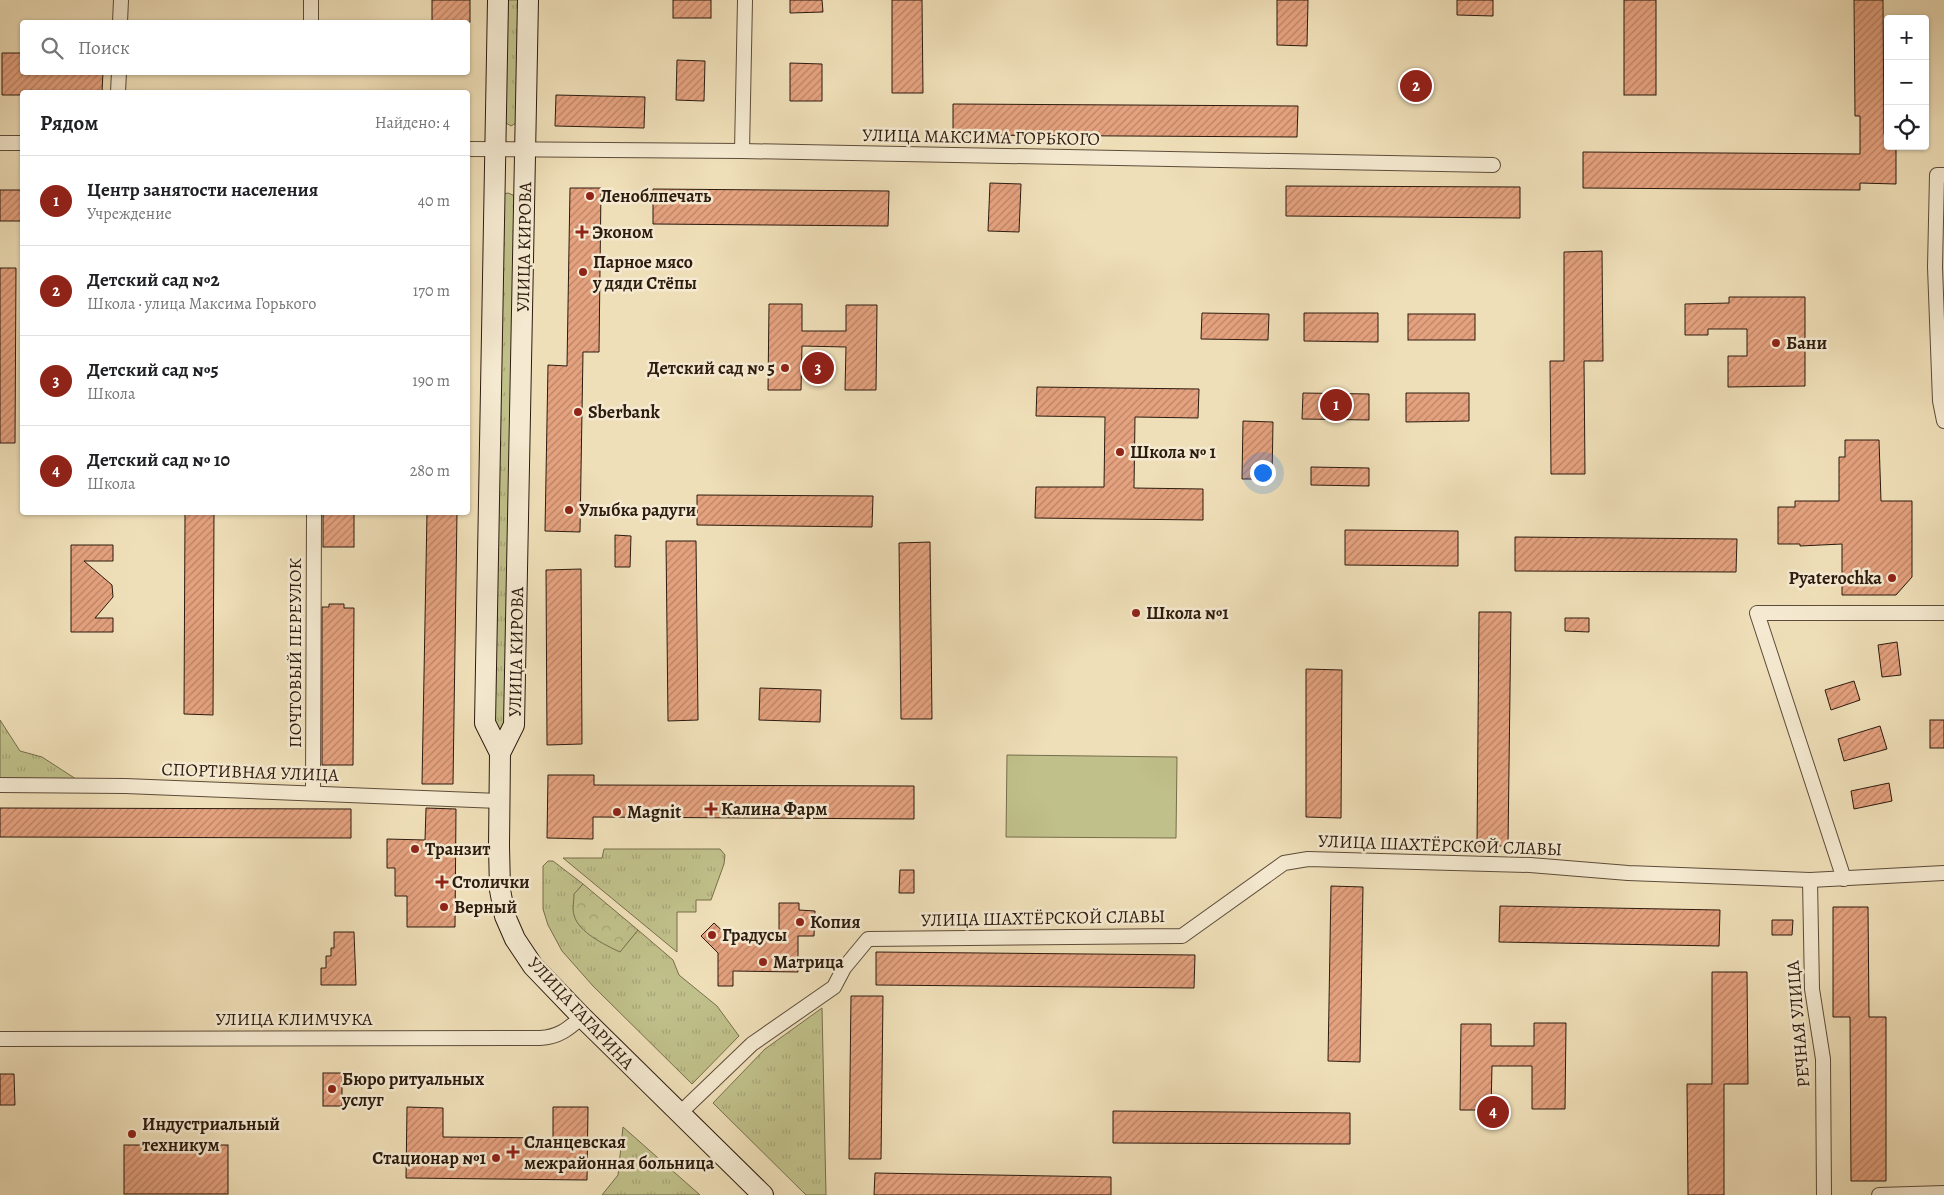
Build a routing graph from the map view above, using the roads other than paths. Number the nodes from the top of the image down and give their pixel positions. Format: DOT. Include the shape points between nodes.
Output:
graph roads {
  1 [pos="121,0"];
  2 [pos="312,0"];
  3 [pos="498,0"];
  4 [pos="528,0"];
  5 [pos="745,0"];
  6 [pos="120,20"];
  7 [pos="311,20"];
  8 [pos="119,75"];
  9 [pos="118,90"];
  10 [pos="0,143"];
  11 [pos="20,143"];
  12 [pos="470,149"];
  13 [pos="495,149"];
  14 [pos="526,150"];
  15 [pos="742,151"];
  16 [pos="1493,165"];
  17 [pos="1944,175"];
  18 [pos="1944,421"];
  19 [pos="314,515"];
  20 [pos="1944,613"];
  21 [pos="500,753"];
  22 [pos="0,785"];
  23 [pos="313,793"];
  24 [pos="499,801"];
  25 [pos="1944,873"];
  26 [pos="1844,879"];
  27 [pos="1810,880"];
  28 [pos="582,1017"];
  29 [pos="0,1039"];
  30 [pos="679,1114"];
  31 [pos="1944,1193"];
  32 [pos="763,1195"];
  33 [pos="1824,1195"];
  34 [pos="1879,1195"];
  1 -- 6 [label="street"];
  2 -- 7 [label="street"];
  3 -- 13 [label="main road, УЛИЦА КИРОВА"];
  4 -- 14 [label="main road, УЛИЦА КИРОВА"];
  5 -- 15 [label="street"];
  8 -- 9 [label="street"];
  10 -- 11 [label="street"];
  12 -- 13 [label="street, УЛИЦА МАКСИМА ГОРЬКОГО"];
  13 -- 14 [label="street, УЛИЦА МАКСИМА ГОРЬКОГО"];
  13 -- 21 [label="main road, УЛИЦА КИРОВА" via="485,723"];
  14 -- 15 [label="street, УЛИЦА МАКСИМА ГОРЬКОГО"];
  14 -- 21 [label="main road, УЛИЦА КИРОВА" via="514,725"];
  15 -- 16 [label="street, УЛИЦА МАКСИМА ГОРЬКОГО"];
  17 -- 18 [label="street" via="1937,175 1935,267 1940,401"];
  19 -- 23 [label="street, ПОЧТОВЫЙ ПЕРЕУЛОК"];
  20 -- 26 [label="street" via="1757,613"];
  21 -- 24 [label="main road, УЛИЦА ГАГАРИНА"];
  22 -- 23 [label="street, СПОРТИВНАЯ УЛИЦА"];
  23 -- 24 [label="street, СПОРТИВНАЯ УЛИЦА"];
  24 -- 28 [label="main road, УЛИЦА ГАГАРИНА" via="500,890 505,916 515,939 533,966"];
  25 -- 26 [label="street, УЛИЦА ШАХТЁРСКОЙ СЛАВЫ"];
  26 -- 27 [label="street, УЛИЦА ШАХТЁРСКОЙ СЛАВЫ"];
  27 -- 30 [label="street, УЛИЦА ШАХТЁРСКОЙ СЛАВЫ" via="1628,873 1530,865 1308,859 1284,863 1182,936 868,939 844,968 834,987 752,1044"];
  27 -- 33 [label="street, РЕЧНАЯ УЛИЦА" via="1812,989 1823,1059"];
  28 -- 29 [label="street, УЛИЦА КЛИМЧУКА" via="564,1032 540,1038"];
  28 -- 30 [label="main road, УЛИЦА ГАГАРИНА"];
  30 -- 32 [label="main road, УЛИЦА ГАГАРИНА"];
  31 -- 34 [label="street"];
}
